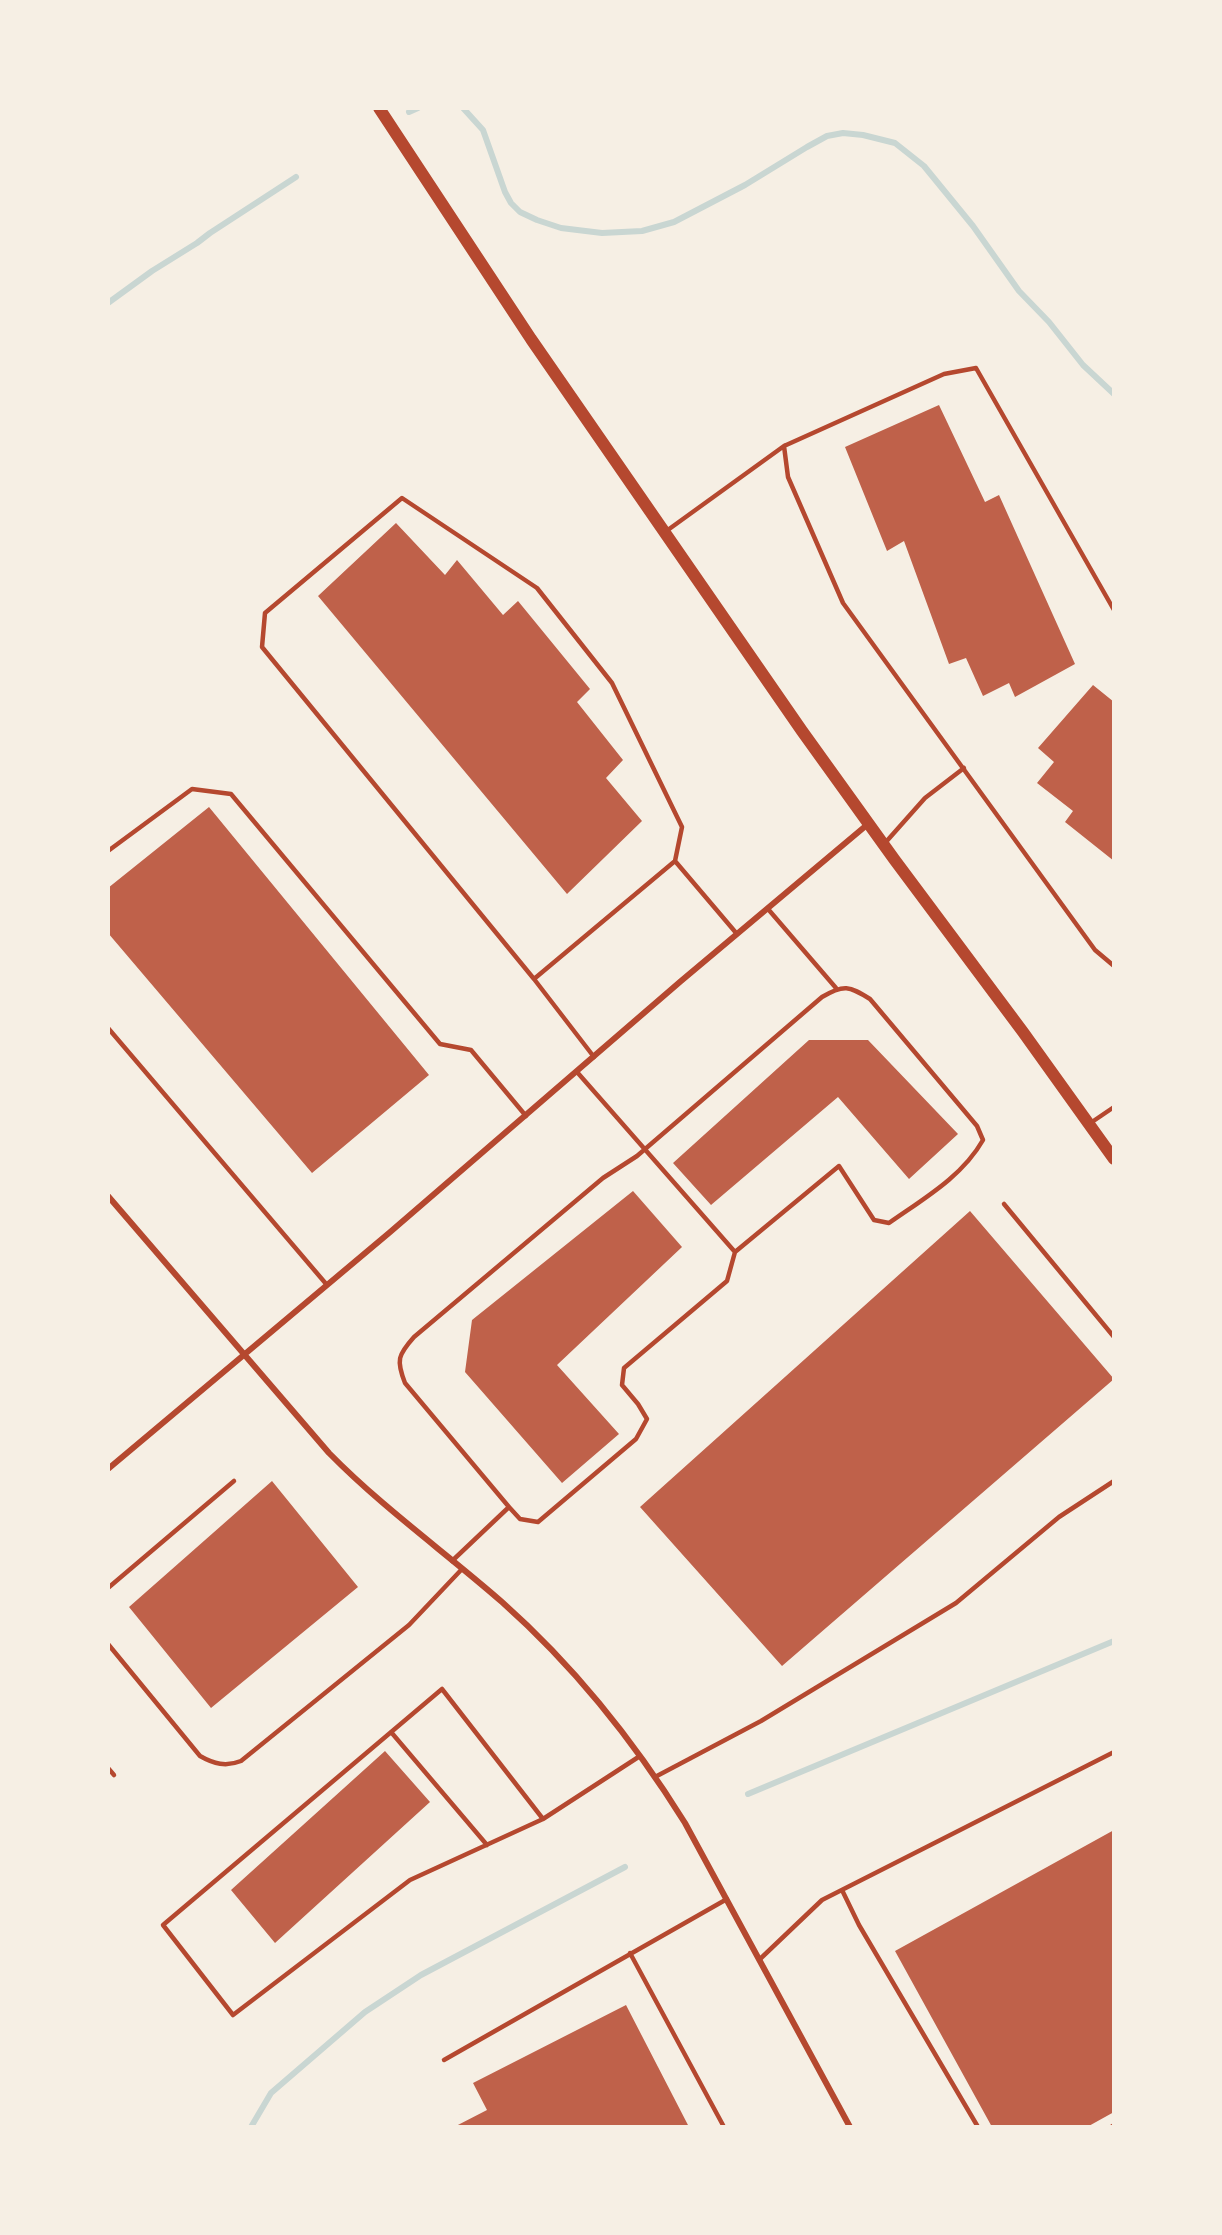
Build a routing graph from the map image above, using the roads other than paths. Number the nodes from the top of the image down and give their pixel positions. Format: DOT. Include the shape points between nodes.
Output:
graph roads {
  1 [pos="379,108"];
  2 [pos="784,446"];
  3 [pos="664,532"];
  4 [pos="1114,610"];
  5 [pos="964,768"];
  6 [pos="869,824"];
  7 [pos="884,844"];
  8 [pos="108,851"];
  9 [pos="675,861"];
  10 [pos="768,909"];
  11 [pos="737,934"];
  12 [pos="1114,966"];
  13 [pos="534,980"];
  14 [pos="836,988"];
  15 [pos="108,1028"];
  16 [pos="594,1057"];
  17 [pos="577,1072"];
  18 [pos="1114,1107"];
  19 [pos="526,1116"];
  20 [pos="1089,1124"];
  21 [pos="644,1150"];
  22 [pos="1114,1159"];
  23 [pos="108,1196"];
  24 [pos="1004,1204"];
  25 [pos="735,1251"];
  26 [pos="327,1285"];
  27 [pos="1114,1337"];
  28 [pos="244,1355"];
  29 [pos="108,1469"];
  30 [pos="234,1481"];
  31 [pos="1114,1481"];
  32 [pos="509,1507"];
  33 [pos="453,1561"];
  34 [pos="462,1569"];
  35 [pos="108,1588"];
  36 [pos="108,1644"];
  37 [pos="391,1732"];
  38 [pos="1114,1752"];
  39 [pos="640,1756"];
  40 [pos="108,1768"];
  41 [pos="114,1775"];
  42 [pos="655,1777"];
  43 [pos="543,1819"];
  44 [pos="488,1845"];
  45 [pos="842,1890"];
  46 [pos="727,1899"];
  47 [pos="630,1953"];
  48 [pos="759,1960"];
  49 [pos="444,2060"];
  50 [pos="724,2127"];
  51 [pos="850,2127"];
  52 [pos="978,2127"];
  1 -- 3 [label="main road"];
  2 -- 3 [label="lane"];
  2 -- 4 [label="lane" via="944,374 976,368"];
  2 -- 5 [label="lane" via="788,477 843,603"];
  3 -- 6 [label="main road"];
  5 -- 7 [label="lane" via="925,798"];
  5 -- 12 [label="lane" via="1095,950"];
  6 -- 7 [label="main road"];
  6 -- 10 [label="street"];
  7 -- 20 [label="main road"];
  8 -- 19 [label="lane" via="192,789 231,794 440,1044 471,1050"];
  9 -- 11 [label="lane"];
  9 -- 13 [label="lane"];
  9 -- 13 [label="lane" via="682,827 612,683 537,588 402,498 265,613 262,647"];
  10 -- 11 [label="street"];
  10 -- 14 [label="lane"];
  11 -- 16 [label="street"];
  13 -- 16 [label="lane"];
  14 -- 21 [label="lane"];
  14 -- 25 [label="lane" via="850,987 870,999 977,1126 983,1140 974,1156 948,1181 890,1223 874,1220 839,1166"];
  15 -- 26 [label="lane"];
  16 -- 17 [label="street"];
  17 -- 19 [label="street"];
  17 -- 21 [label="lane"];
  18 -- 20 [label="lane"];
  19 -- 26 [label="street"];
  20 -- 22 [label="main road"];
  21 -- 25 [label="lane"];
  21 -- 32 [label="lane" via="603,1178 414,1337 402,1352 398,1365 405,1383"];
  23 -- 28 [label="street"];
  24 -- 27 [label="lane"];
  25 -- 32 [label="lane" via="727,1281 624,1368 622,1385 646,1419 636,1439 538,1522 520,1519"];
  26 -- 28 [label="street"];
  28 -- 29 [label="street"];
  28 -- 33 [label="street" via="348,1473"];
  30 -- 35 [label="lane"];
  31 -- 42 [label="lane" via="1059,1517 956,1603 761,1721"];
  32 -- 33 [label="lane"];
  33 -- 34 [label="street"];
  34 -- 36 [label="lane" via="409,1624 232,1765 210,1762 200,1756"];
  34 -- 39 [label="street" via="559,1656"];
  37 -- 43 [label="lane" via="442,1689"];
  37 -- 44 [label="lane"];
  37 -- 44 [label="lane" via="163,1925 233,2015 410,1880"];
  38 -- 45 [label="lane"];
  39 -- 42 [label="street"];
  39 -- 43 [label="lane"];
  40 -- 41 [label="lane"];
  42 -- 46 [label="street"];
  43 -- 44 [label="lane"];
  45 -- 48 [label="lane" via="822,1900"];
  45 -- 52 [label="lane"];
  46 -- 47 [label="lane"];
  46 -- 48 [label="street"];
  47 -- 49 [label="lane"];
  47 -- 50 [label="lane"];
  48 -- 51 [label="street"];
}
